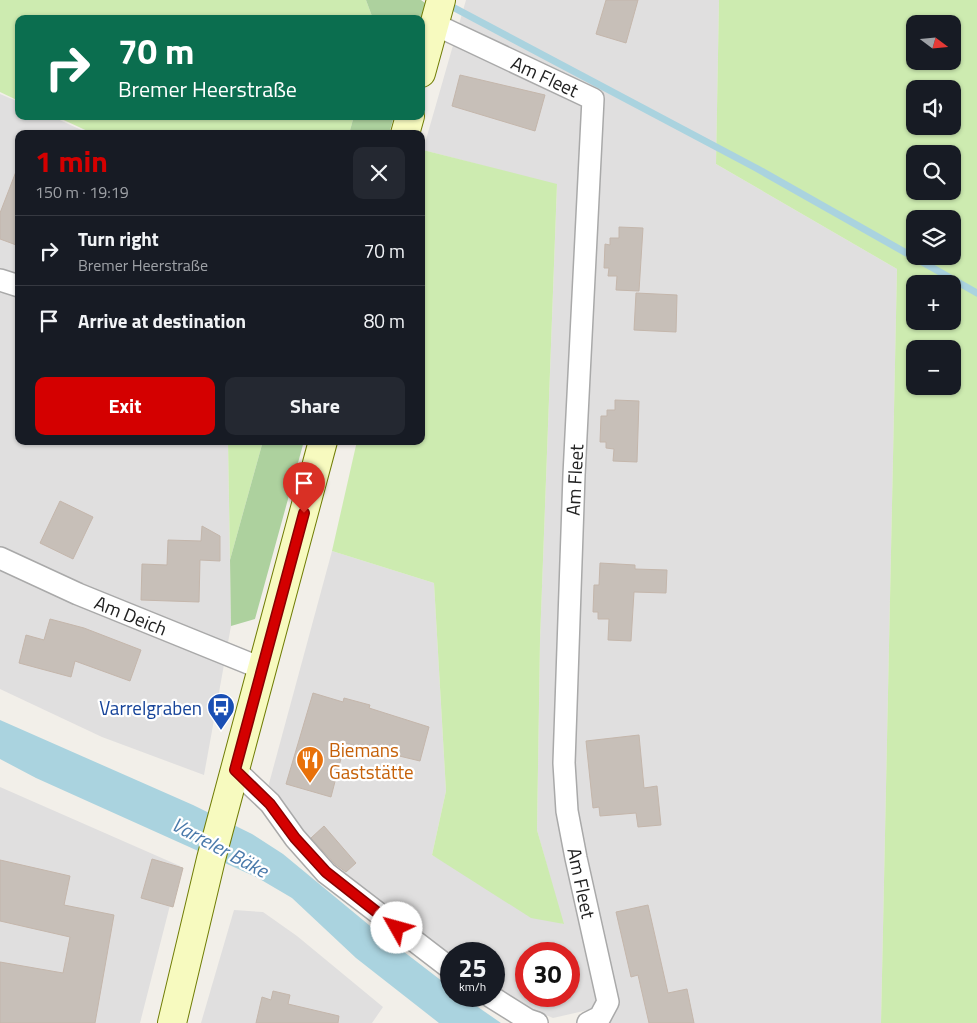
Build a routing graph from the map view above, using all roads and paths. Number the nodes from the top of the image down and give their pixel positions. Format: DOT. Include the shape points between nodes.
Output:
graph roads {
  1 [pos="437,14"];
  2 [pos="425,58"];
  3 [pos="0,280"];
  4 [pos="15,285"];
  5 [pos="322,445"];
  6 [pos="0,558"];
  7 [pos="263,669"];
  8 [pos="235,770"];
  9 [pos="440,960"];
  10 [pos="505,1005"];
  11 [pos="172,1023"];
  12 [pos="537,1023"];
  13 [pos="588,1023"];
  1 -- 2 [label="main road"];
  1 -- 13 [label="street, Am Fleet" via="593,98 574,476 564,763 567,811 608,1002 600,1017"];
  3 -- 4 [label="street"];
  5 -- 7 [label="main road"];
  6 -- 7 [label="street, Am Deich" via="78,594"];
  7 -- 8 [label="main road"];
  8 -- 9 [label="street" via="270,804 326,872"];
  8 -- 11 [label="main road"];
  10 -- 12 [label="street"];
}
